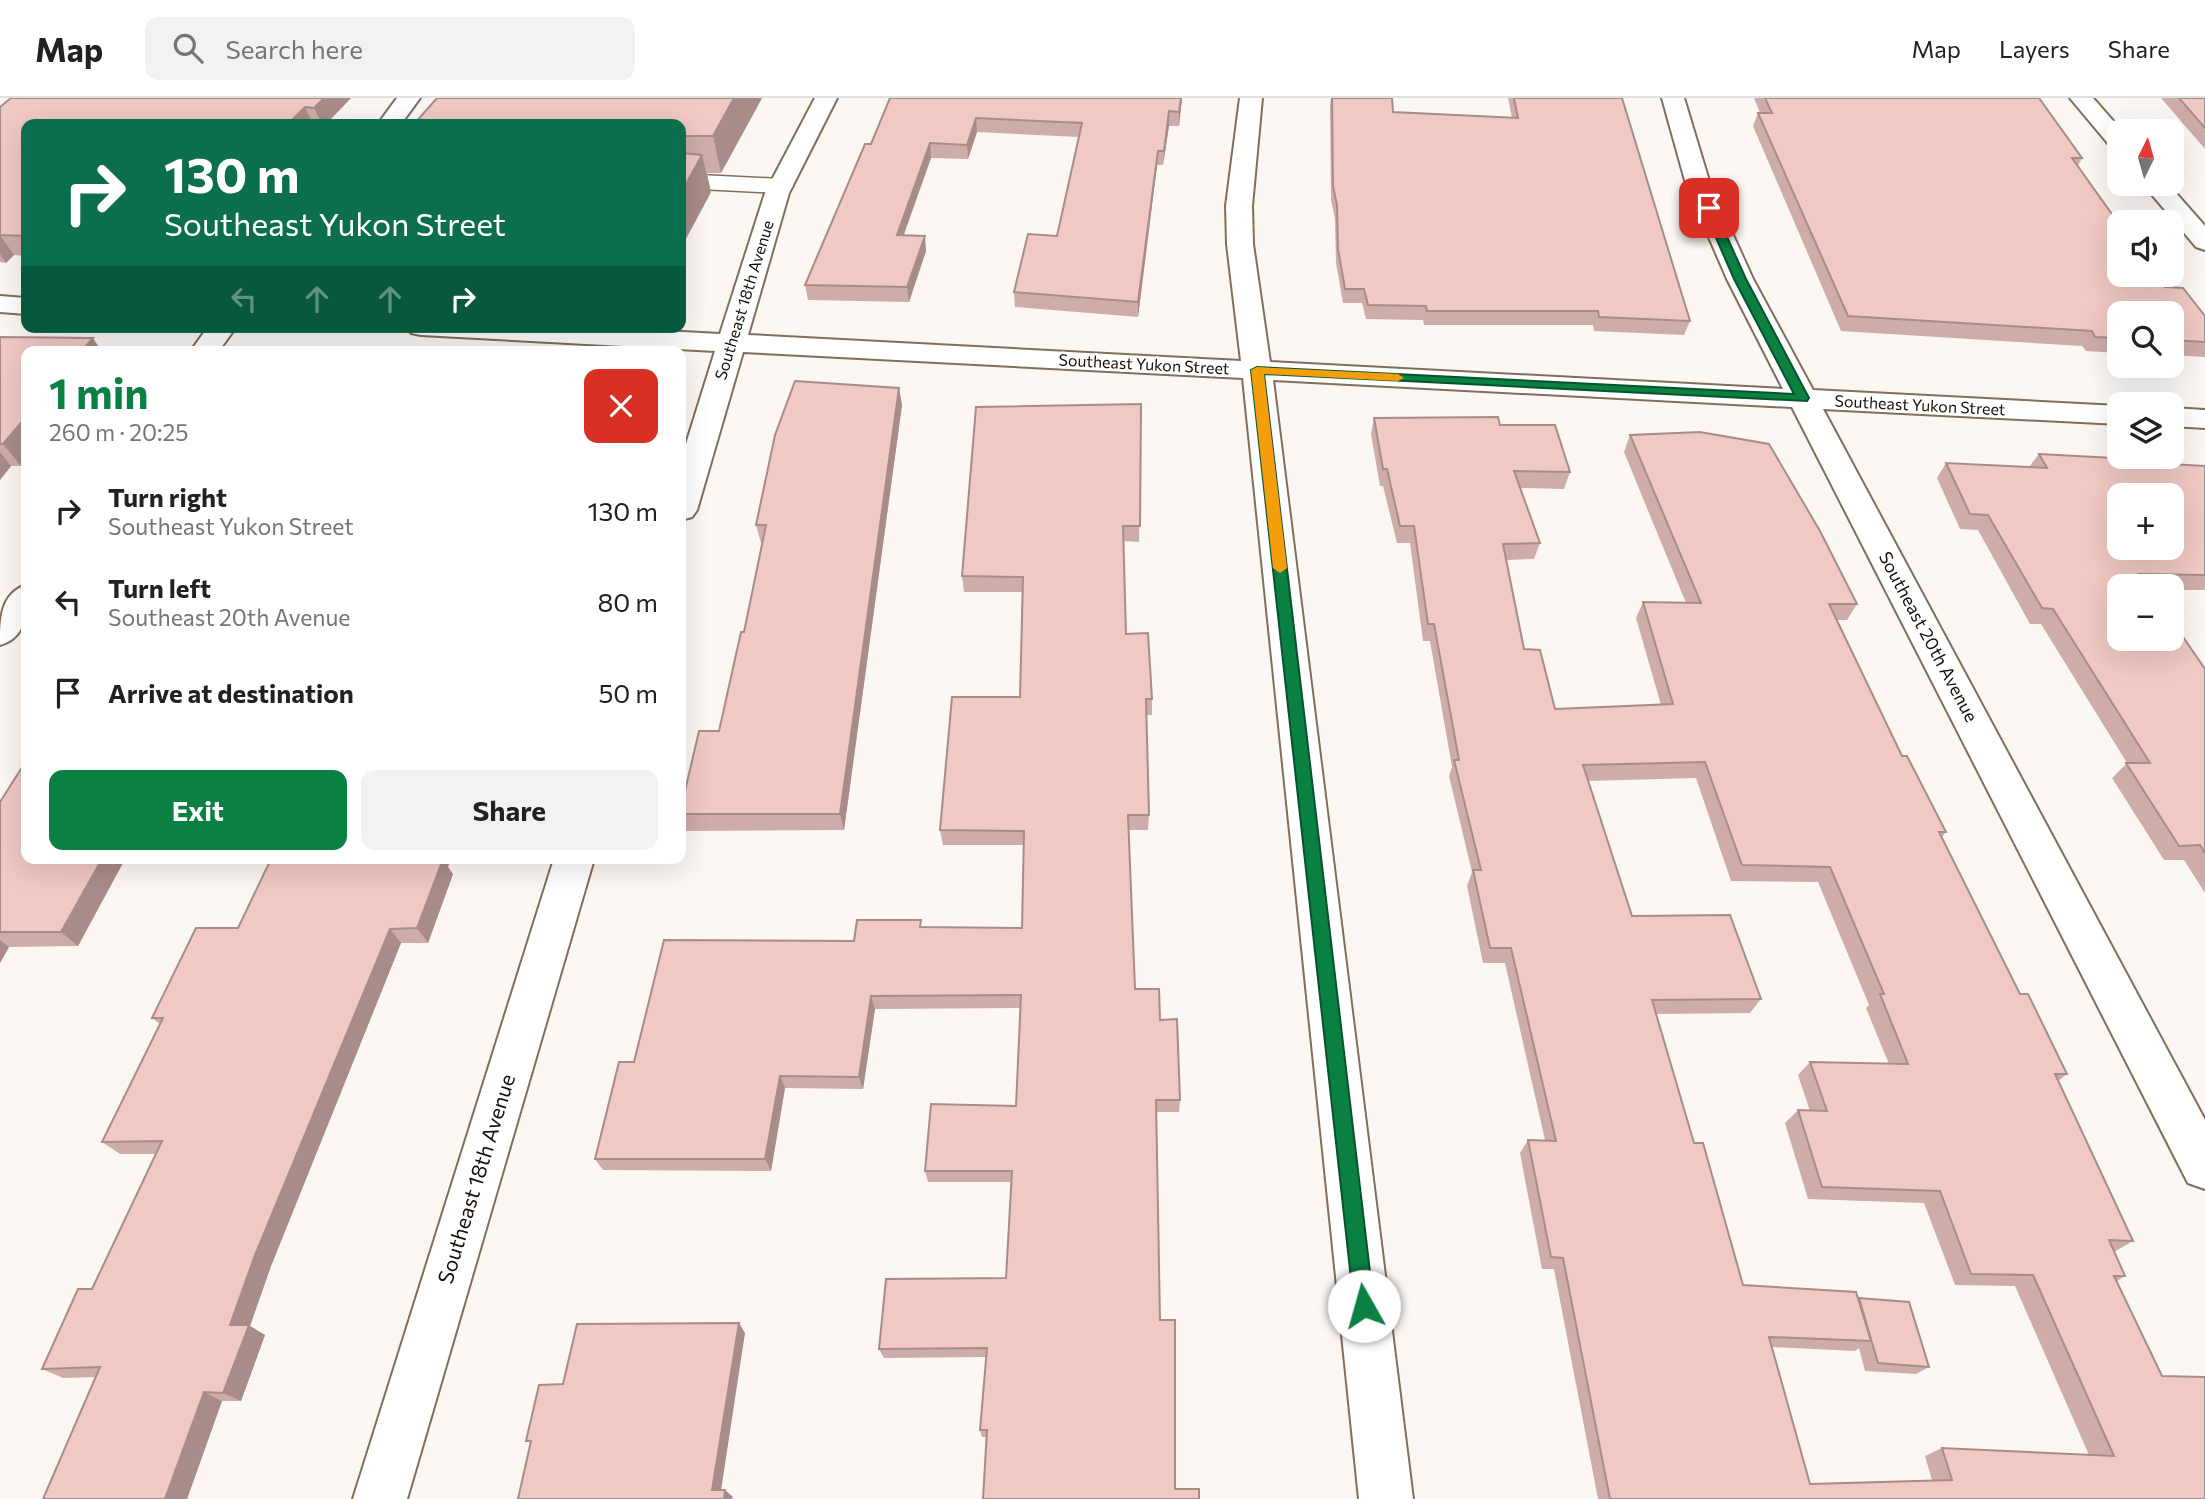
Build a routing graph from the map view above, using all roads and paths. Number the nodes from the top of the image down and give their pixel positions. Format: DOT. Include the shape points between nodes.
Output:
graph roads {
  1 [pos="409,98"];
  2 [pos="826,98"];
  3 [pos="1251,98"];
  4 [pos="1673,98"];
  5 [pos="2081,98"];
  6 [pos="393,119"];
  7 [pos="2107,128"];
  8 [pos="686,181"];
  9 [pos="781,186"];
  10 [pos="2165,196"];
  11 [pos="2205,242"];
  12 [pos="0,304"];
  13 [pos="21,306"];
  14 [pos="549,333"];
  15 [pos="732,344"];
  16 [pos="1257,370"];
  17 [pos="1803,398"];
  18 [pos="2107,414"];
  19 [pos="2184,418"];
  20 [pos="2205,419"];
  21 [pos="686,494"];
  22 [pos="21,604"];
  23 [pos="0,633"];
  24 [pos="572,864"];
  25 [pos="2205,1167"];
  26 [pos="380,1499"];
  27 [pos="1386,1499"];
  1 -- 6 [label="street"];
  2 -- 9 [label="street, Southeast 18th Avenue"];
  3 -- 16 [label="street" via="1239,206"];
  4 -- 17 [label="street, Southeast 20th Avenue" via="1698,184 1740,279"];
  5 -- 7 [label="street"];
  8 -- 9 [label="lane"];
  9 -- 15 [label="street, Southeast 18th Avenue"];
  10 -- 11 [label="street"];
  12 -- 13 [label="street"];
  14 -- 15 [label="street, Southeast Yukon Street"];
  15 -- 16 [label="street, Southeast Yukon Street"];
  15 -- 21 [label="street, Southeast 18th Avenue"];
  16 -- 17 [label="street, Southeast Yukon Street"];
  16 -- 27 [label="street"];
  17 -- 18 [label="street, Southeast Yukon Street"];
  17 -- 25 [label="street, Southeast 20th Avenue"];
  19 -- 20 [label="street"];
  22 -- 23 [label="street"];
  24 -- 26 [label="street, Southeast 18th Avenue"];
}
